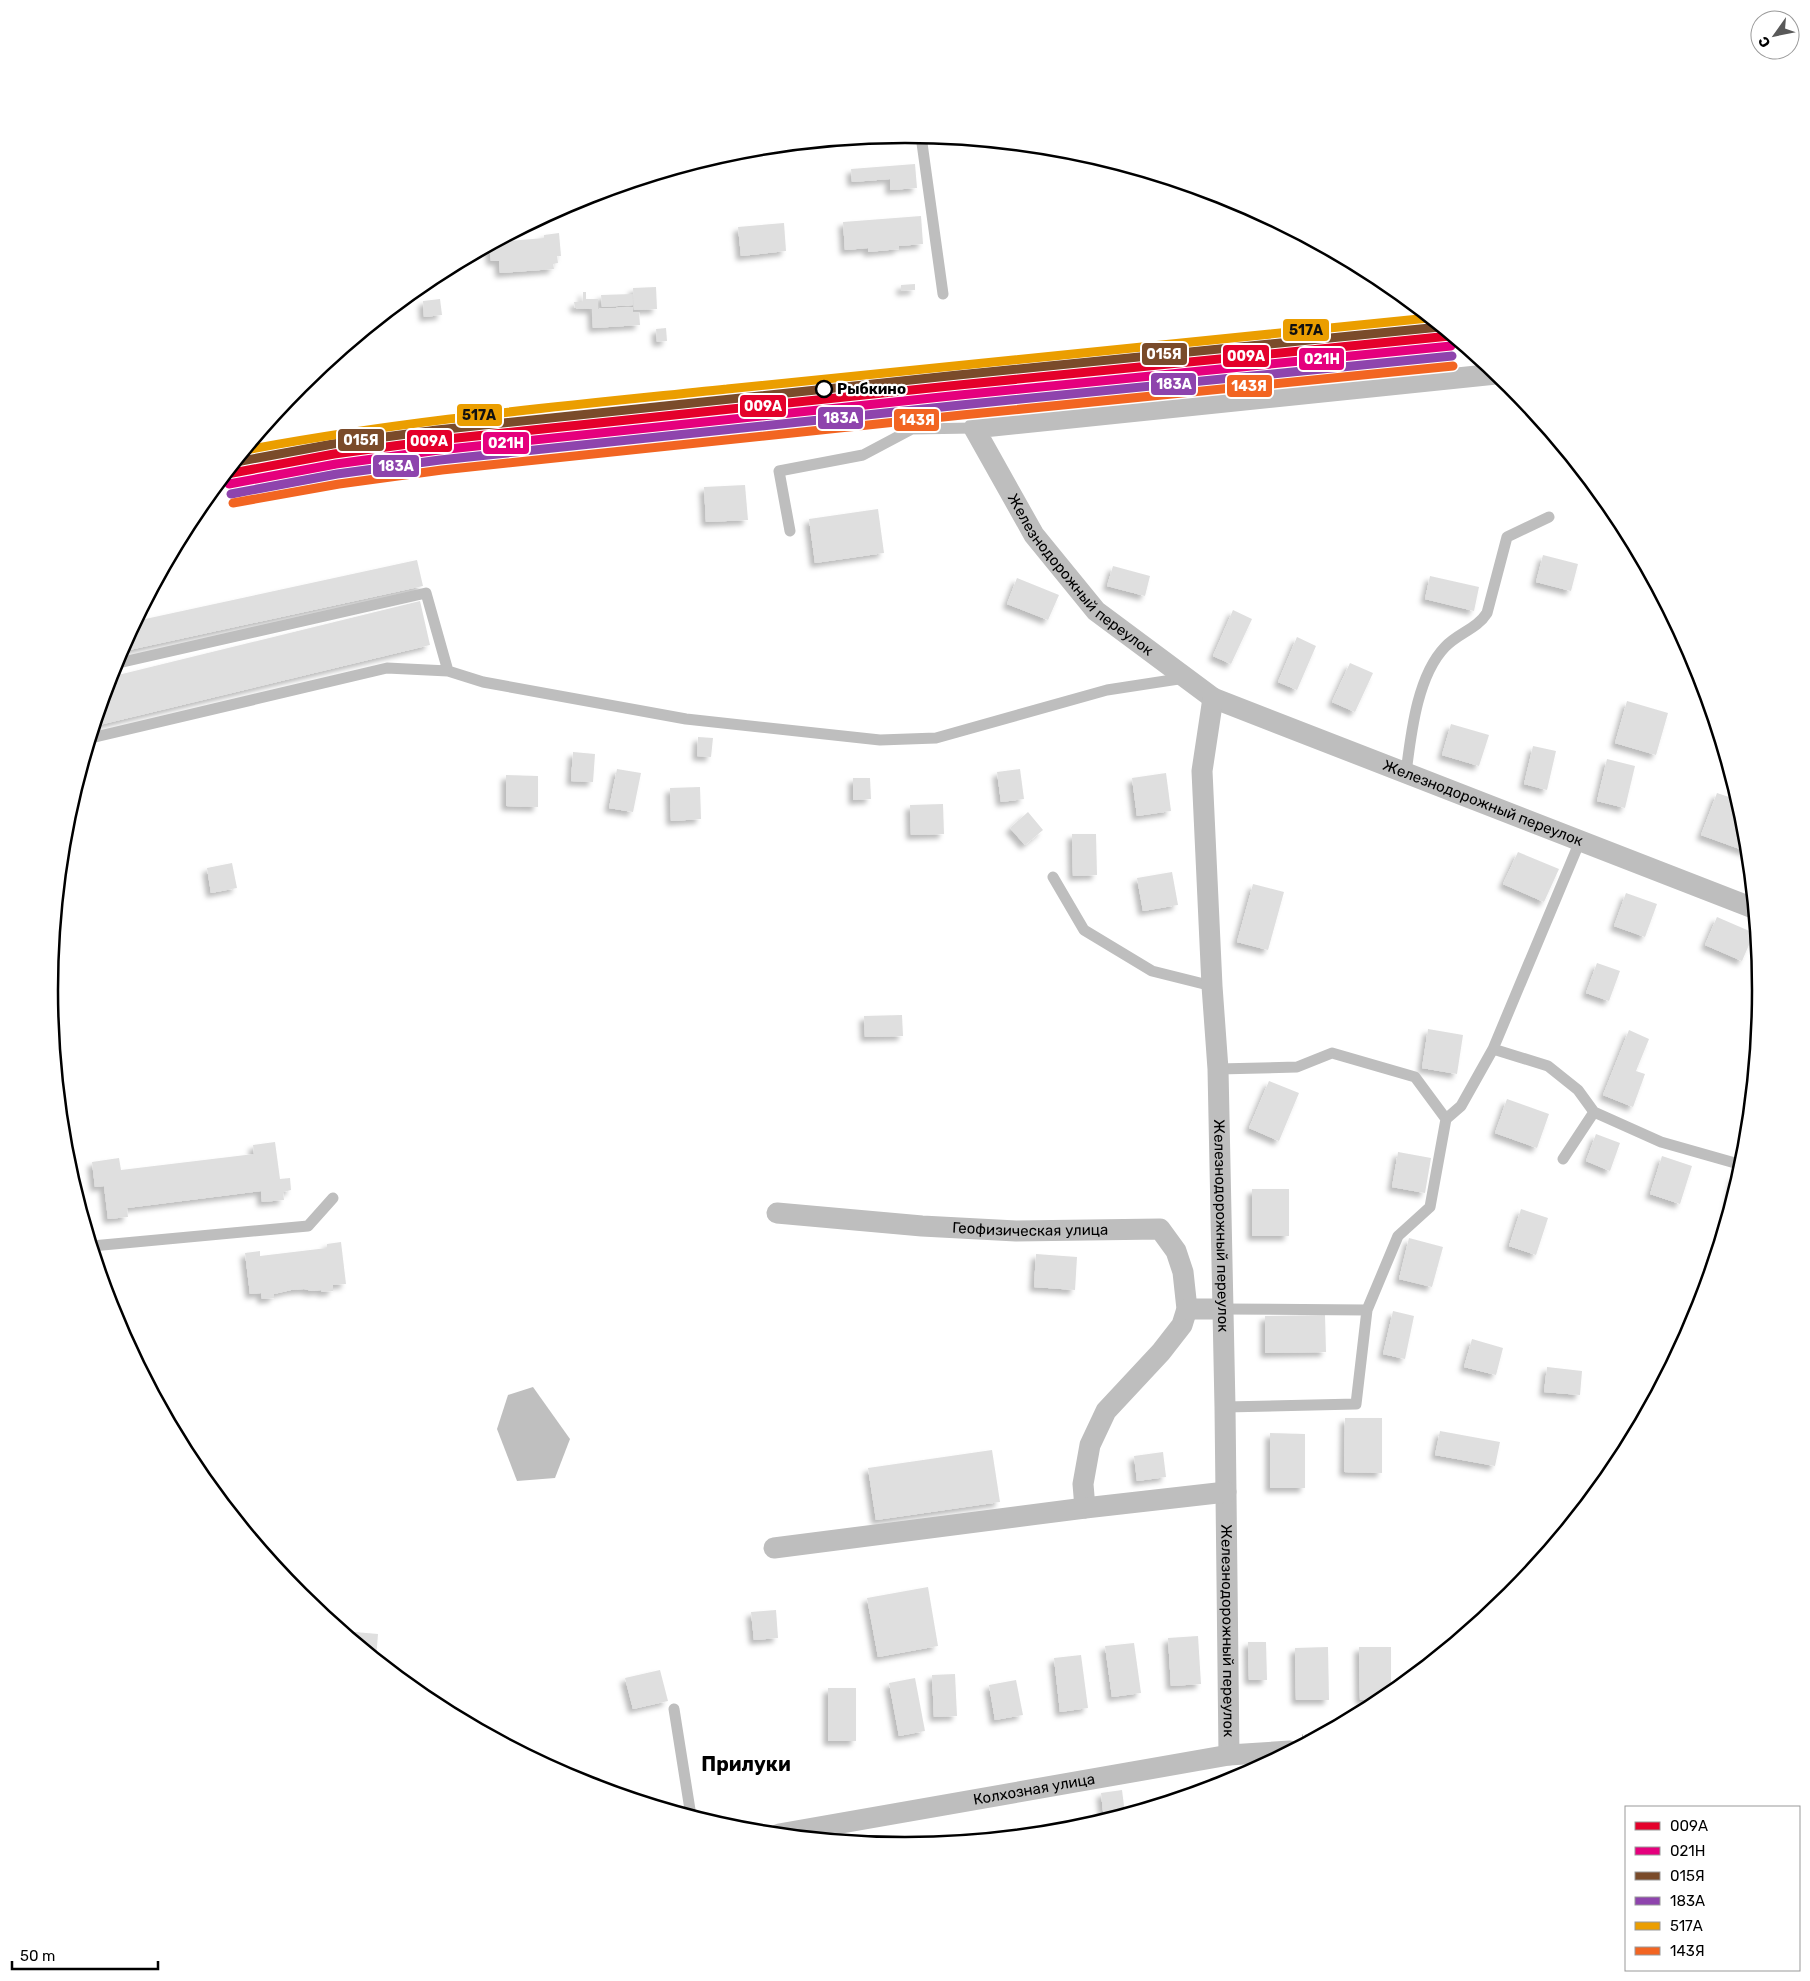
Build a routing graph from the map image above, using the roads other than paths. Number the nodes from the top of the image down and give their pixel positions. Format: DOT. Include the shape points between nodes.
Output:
graph roads {
  1 [pos="922,144"];
  2 [pos="943,294"];
  3 [pos="1487,375"];
  4 [pos="974,428"];
  5 [pos="1549,517"];
  6 [pos="790,531"];
  7 [pos="124,662"];
  8 [pos="448,671"];
  9 [pos="1184,678"];
  10 [pos="1213,698"];
  11 [pos="96,737"];
  12 [pos="1406,773"];
  13 [pos="1580,841"];
  14 [pos="1053,877"];
  15 [pos="1748,906"];
  16 [pos="1212,986"];
  17 [pos="1494,1049"];
  18 [pos="1218,1069"];
  19 [pos="1594,1112"];
  20 [pos="1446,1119"];
  21 [pos="1563,1159"];
  22 [pos="1734,1163"];
  23 [pos="333,1198"];
  24 [pos="777,1214"];
  25 [pos="97,1246"];
  26 [pos="1187,1309"];
  27 [pos="1223,1309"];
  28 [pos="1367,1310"];
  29 [pos="1225,1407"];
  30 [pos="1226,1492"];
  31 [pos="1085,1508"];
  32 [pos="774,1548"];
  33 [pos="674,1709"];
  34 [pos="1278,1752"];
  35 [pos="1229,1755"];
  36 [pos="690,1810"];
  37 [pos="795,1831"];
  1 -- 2 [label="lane"];
  3 -- 4 [label="street"];
  4 -- 6 [label="lane" via="912,429 863,455 779,471"];
  4 -- 9 [label="street, Железнодорожный переулок" via="1034,535 1096,611"];
  5 -- 12 [label="lane" via="1507,537 1487,613 1481,622 1447,645 1436,658 1415,709"];
  7 -- 8 [label="lane" via="426,593"];
  8 -- 9 [label="lane" via="483,682 686,719 880,740 936,738 1108,690"];
  8 -- 11 [label="lane" via="387,668"];
  9 -- 10 [label="street, Железнодорожный переулок"];
  10 -- 12 [label="street, Железнодорожный переулок"];
  10 -- 16 [label="street, Железнодорожный переулок" via="1202,771"];
  12 -- 13 [label="street, Железнодорожный переулок"];
  13 -- 15 [label="street, Железнодорожный переулок"];
  13 -- 17 [label="lane"];
  14 -- 16 [label="lane" via="1084,930 1152,971"];
  16 -- 18 [label="street, Железнодорожный переулок"];
  17 -- 19 [label="lane" via="1548,1066 1578,1090"];
  17 -- 20 [label="lane" via="1461,1106"];
  18 -- 20 [label="lane" via="1297,1067 1332,1053 1415,1077"];
  18 -- 27 [label="street, Железнодорожный переулок"];
  19 -- 21 [label="lane"];
  19 -- 22 [label="lane" via="1661,1142"];
  20 -- 28 [label="lane" via="1430,1207 1398,1236"];
  23 -- 25 [label="lane" via="308,1226"];
  24 -- 26 [label="street, Геофизическая улица" via="1016,1231 1160,1230 1176,1251 1183,1272"];
  26 -- 27 [label="street"];
  26 -- 31 [label="street" via="1182,1325 1161,1352 1106,1412 1090,1445 1083,1484"];
  27 -- 28 [label="lane"];
  27 -- 29 [label="street, Железнодорожный переулок"];
  28 -- 29 [label="lane" via="1356,1404"];
  29 -- 30 [label="street, Железнодорожный переулок"];
  30 -- 31 [label="street"];
  30 -- 35 [label="street, Железнодорожный переулок"];
  31 -- 32 [label="street"];
  33 -- 36 [label="lane"];
  34 -- 35 [label="street, Колхозная улица"];
  35 -- 37 [label="street, Колхозная улица"];
}
